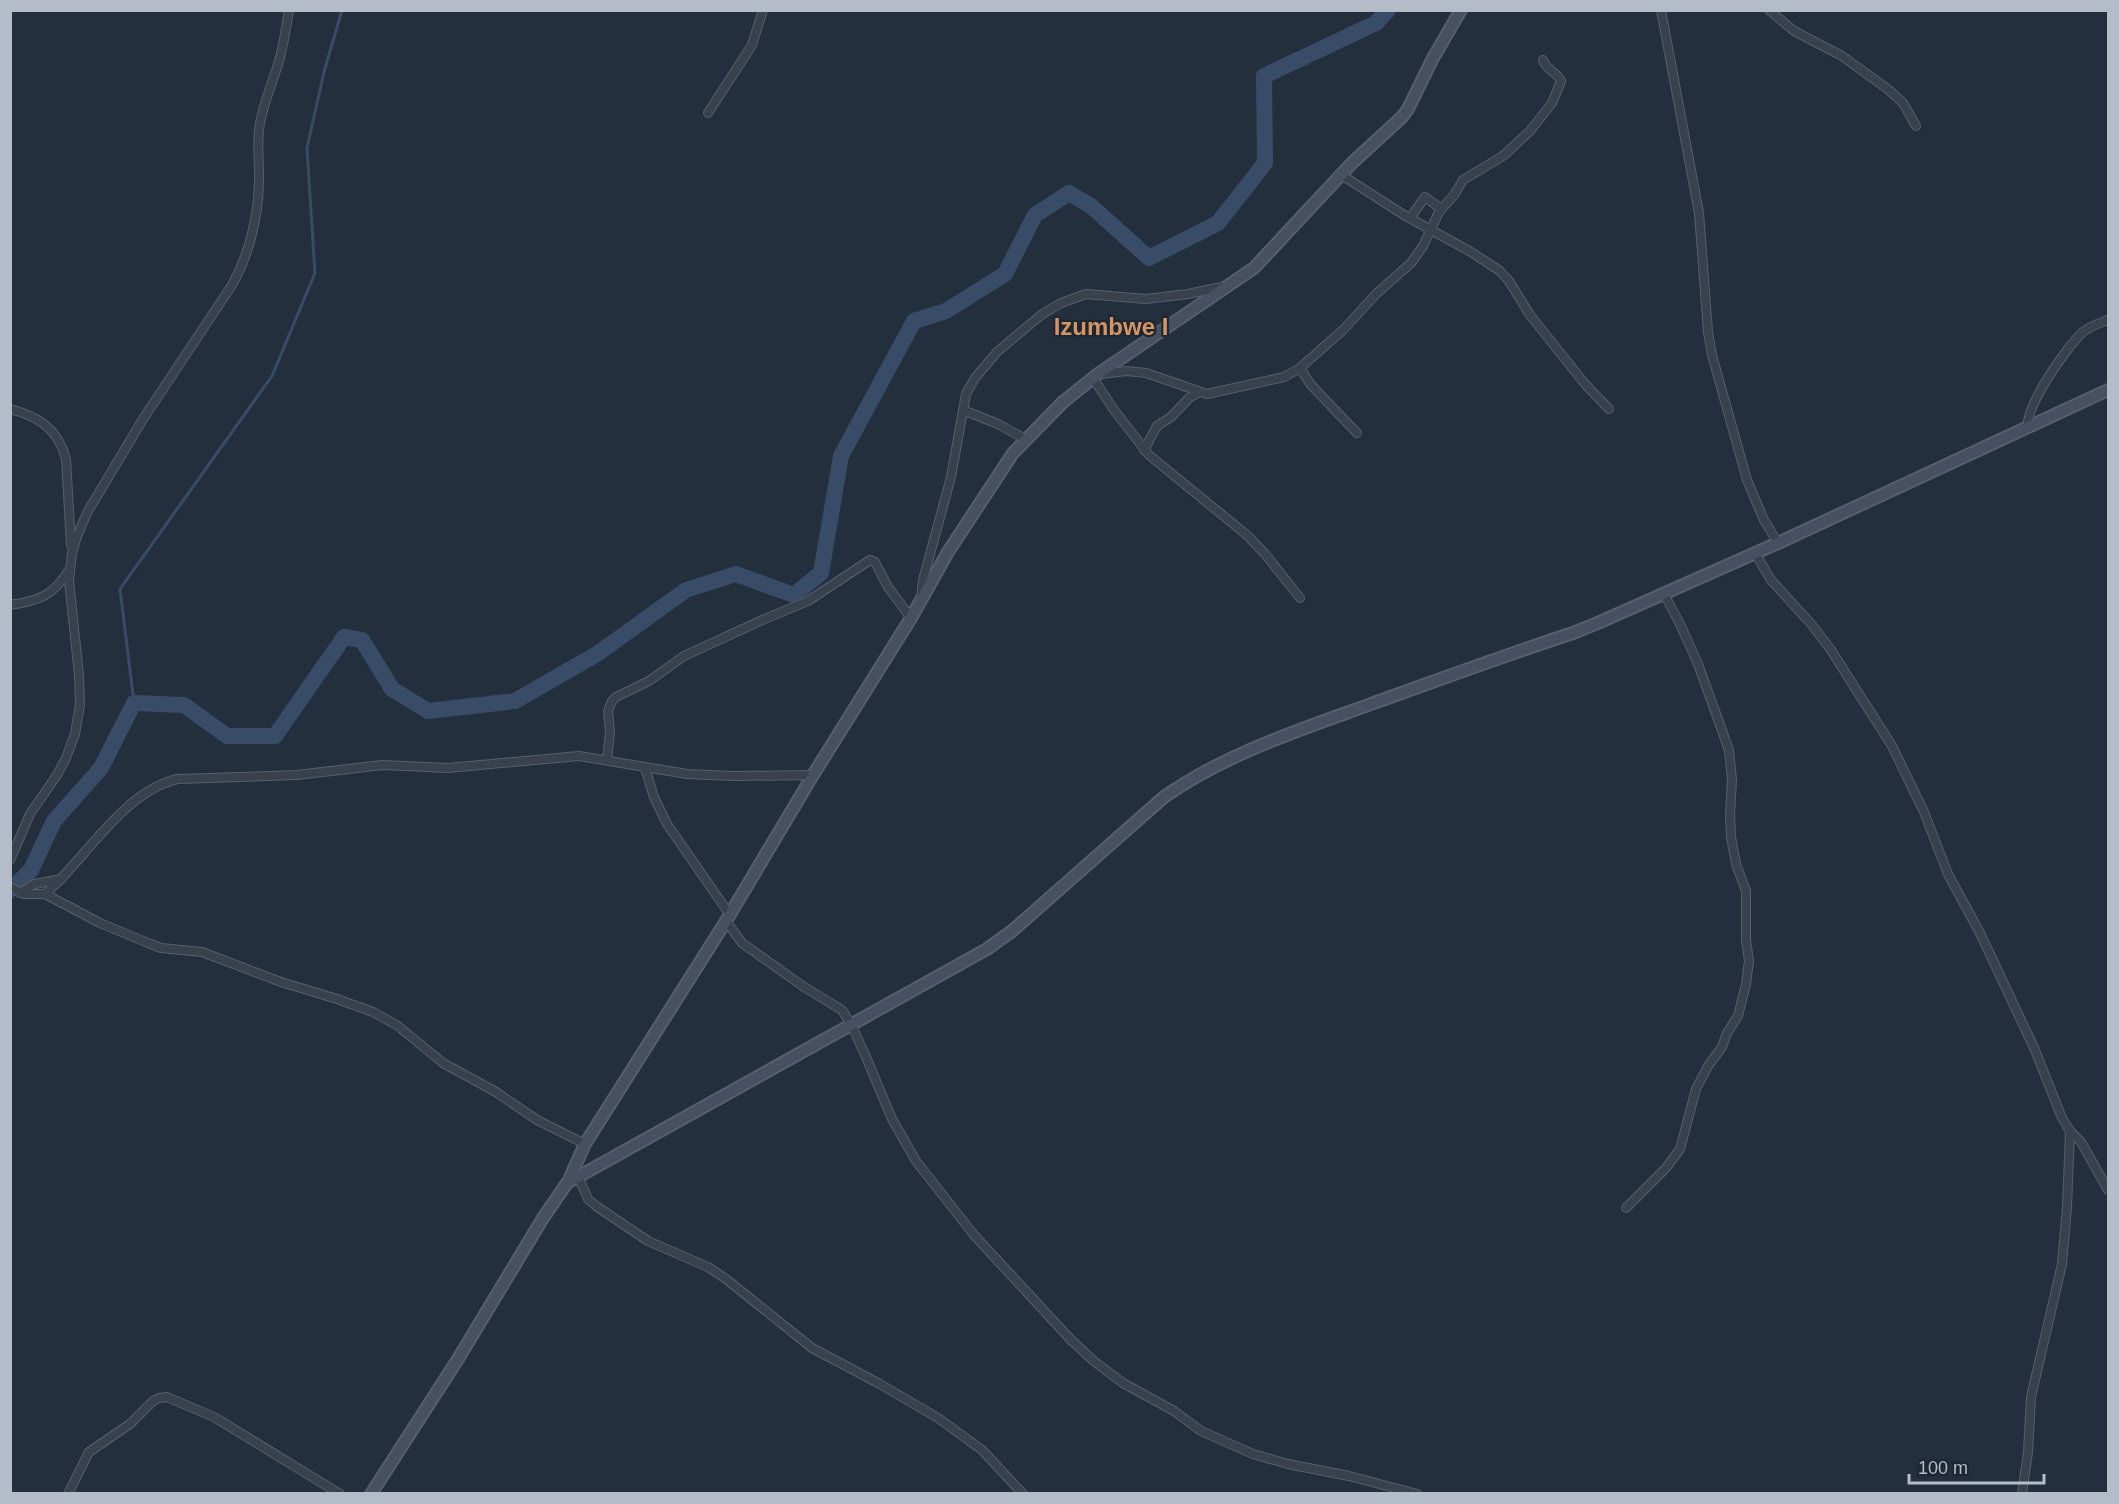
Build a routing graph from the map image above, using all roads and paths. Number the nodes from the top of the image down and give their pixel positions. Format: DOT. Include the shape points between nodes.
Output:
graph roads {
  1 [pos="289,10"];
  2 [pos="764,10"];
  3 [pos="1461,10"];
  4 [pos="1661,10"];
  5 [pos="1769,10"];
  6 [pos="1543,60"];
  7 [pos="708,113"];
  8 [pos="1916,126"];
  9 [pos="1340,174"];
  10 [pos="1441,209"];
  11 [pos="1410,218"];
  12 [pos="1430,230"];
  13 [pos="1230,286"];
  14 [pos="2109,320"];
  15 [pos="1300,368"];
  16 [pos="1095,376"];
  17 [pos="2109,390"];
  18 [pos="1198,393"];
  19 [pos="10,409"];
  20 [pos="1609,409"];
  21 [pos="963,410"];
  22 [pos="2028,428"];
  23 [pos="1357,434"];
  24 [pos="1025,440"];
  25 [pos="1144,450"];
  26 [pos="1778,543"];
  27 [pos="72,553"];
  28 [pos="1755,553"];
  29 [pos="70,569"];
  30 [pos="1664,594"];
  31 [pos="1300,598"];
  32 [pos="921,600"];
  33 [pos="10,604"];
  34 [pos="911,618"];
  35 [pos="608,760"];
  36 [pos="645,768"];
  37 [pos="813,775"];
  38 [pos="10,860"];
  39 [pos="62,879"];
  40 [pos="16,891"];
  41 [pos="45,894"];
  42 [pos="728,918"];
  43 [pos="851,1024"];
  44 [pos="2070,1131"];
  45 [pos="585,1143"];
  46 [pos="578,1176"];
  47 [pos="567,1183"];
  48 [pos="2109,1190"];
  49 [pos="1626,1208"];
  50 [pos="68,1494"];
  51 [pos="340,1494"];
  52 [pos="372,1494"];
  53 [pos="1023,1494"];
  54 [pos="1417,1494"];
  55 [pos="2022,1494"];
  1 -- 27 [label="street" via="282,49 259,125 257,202 242,265 88,511"];
  2 -- 7 [label="street" via="754,41"];
  3 -- 9 [label="main road" via="1408,110"];
  4 -- 26 [label="street" via="1699,213 1712,355 1747,480"];
  5 -- 8 [label="street" via="1794,31 1842,56 1889,90 1903,103"];
  6 -- 10 [label="street" via="1562,81 1552,103 1512,149 1466,178"];
  9 -- 11 [label="street"];
  9 -- 13 [label="main road" via="1267,255"];
  10 -- 11 [label="street" via="1425,197"];
  10 -- 12 [label="street"];
  11 -- 12 [label="street"];
  12 -- 15 [label="street" via="1411,263"];
  12 -- 20 [label="street" via="1500,271 1530,315"];
  13 -- 16 [label="main road"];
  13 -- 21 [label="street" via="1146,298 1086,294 1062,303 1031,322 997,352 970,385"];
  14 -- 22 [label="street" via="2085,331 2066,351 2031,408"];
  15 -- 18 [label="street" via="1216,394"];
  15 -- 23 [label="street"];
  16 -- 18 [label="street" via="1127,371 1146,374"];
  16 -- 24 [label="main road"];
  16 -- 25 [label="street"];
  17 -- 22 [label="main road"];
  18 -- 25 [label="street" via="1157,426"];
  19 -- 27 [label="street" via="39,420 63,446"];
  21 -- 24 [label="street"];
  21 -- 32 [label="street"];
  22 -- 26 [label="main road"];
  24 -- 32 [label="main road" via="992,482"];
  25 -- 31 [label="street" via="1248,536"];
  26 -- 28 [label="main road"];
  27 -- 29 [label="street"];
  28 -- 30 [label="main road"];
  28 -- 44 [label="street" via="1771,580 1838,659 1892,746"];
  29 -- 33 [label="street" via="48,594 28,603"];
  29 -- 38 [label="street" via="80,704 75,734 57,775 30,814"];
  30 -- 43 [label="main road" via="1573,633 1290,733 1200,773 1164,797 1012,931 973,957"];
  30 -- 49 [label="street" via="1698,664 1729,750 1731,837 1746,891 1749,961 1738,1016 1696,1089 1680,1149"];
  32 -- 34 [label="main road"];
  34 -- 35 [label="street" via="870,560 808,601 690,654 616,697 608,711"];
  34 -- 37 [label="main road"];
  35 -- 36 [label="street"];
  35 -- 39 [label="street" via="579,756 448,768 367,766 297,775 198,777 165,782 152,788 112,823"];
  36 -- 37 [label="street" via="734,776"];
  36 -- 42 [label="street" via="667,824"];
  37 -- 42 [label="main road"];
  39 -- 40 [label="street"];
  39 -- 41 [label="street"];
  40 -- 41 [label="street"];
  41 -- 45 [label="street" via="154,946 202,952 373,1012 398,1026 443,1063 537,1120"];
  42 -- 43 [label="street" via="742,943 812,993 839,1007"];
  42 -- 45 [label="main road"];
  43 -- 46 [label="main road"];
  43 -- 54 [label="street" via="892,1119 916,1161 974,1236 1095,1362 1201,1431 1253,1454"];
  44 -- 48 [label="street"];
  44 -- 55 [label="street" via="2061,1264 2031,1397"];
  45 -- 47 [label="main road"];
  46 -- 47 [label="main road"];
  46 -- 53 [label="street" via="588,1199 596,1206 640,1236 726,1278 812,1348 938,1418 982,1450"];
  47 -- 52 [label="main road"];
  50 -- 51 [label="street" via="89,1452 130,1424 153,1401 167,1397 214,1417"];
}
